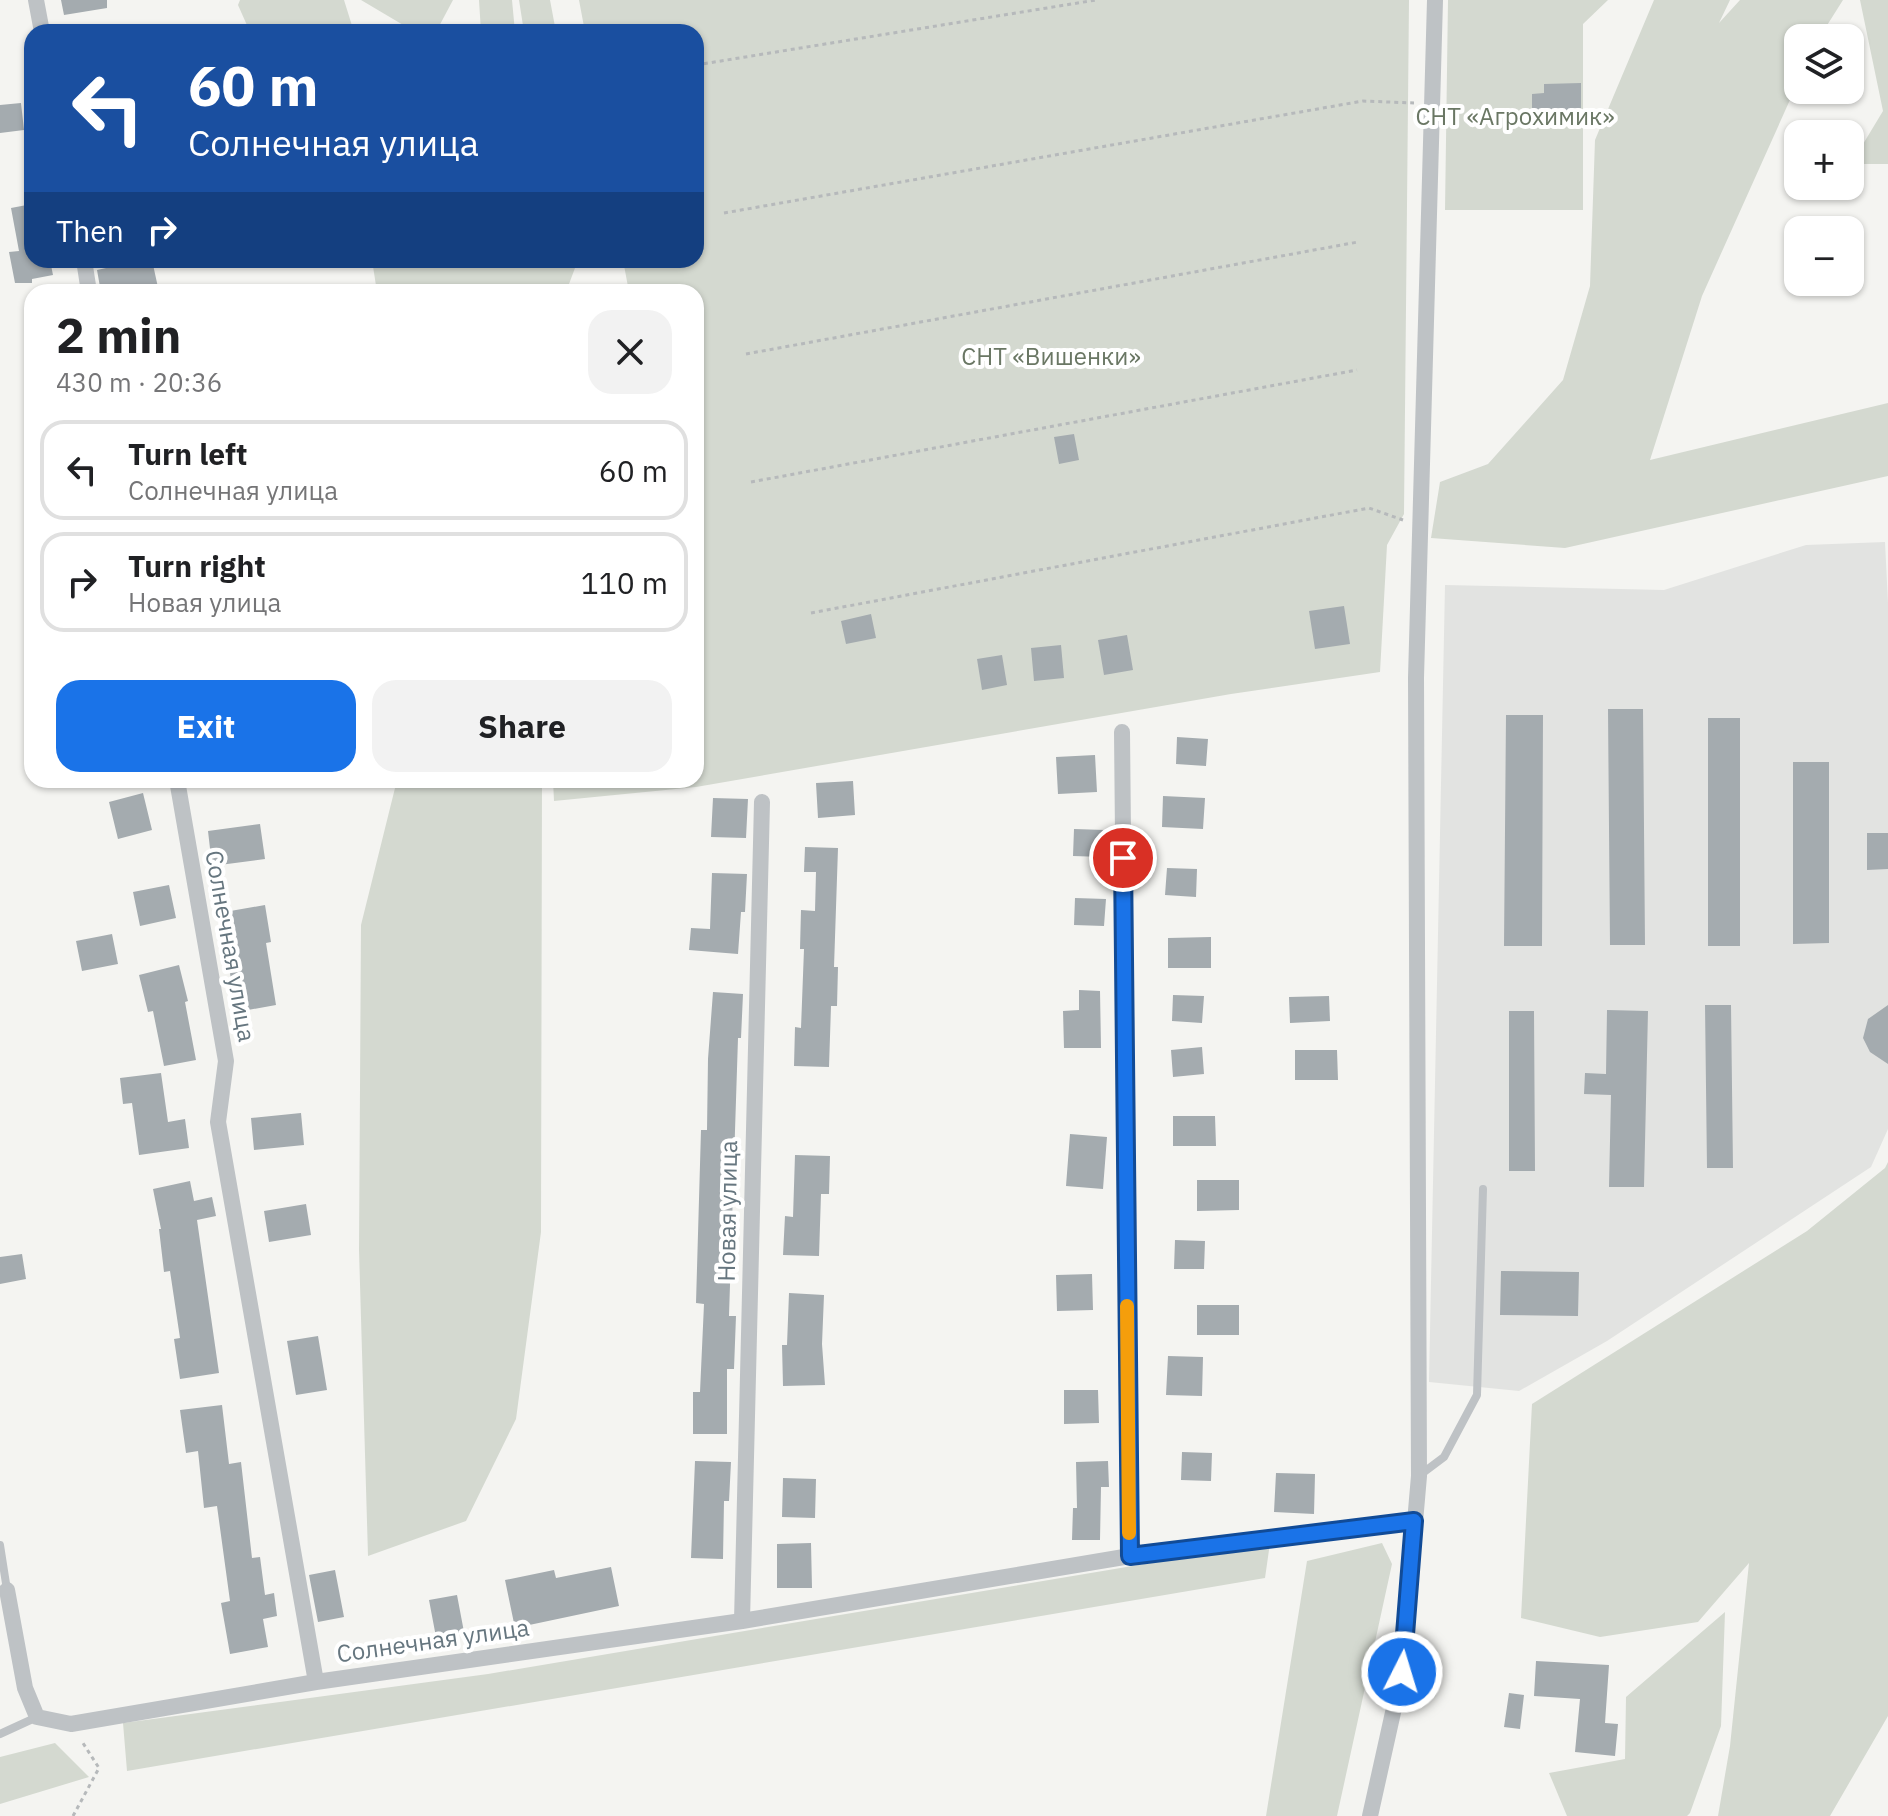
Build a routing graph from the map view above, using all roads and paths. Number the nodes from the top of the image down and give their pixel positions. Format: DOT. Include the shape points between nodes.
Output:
graph roads {
  1 [pos="36,0"];
  2 [pos="1096,0"];
  3 [pos="1435,0"];
  4 [pos="40,24"];
  5 [pos="704,64"];
  6 [pos="1431,103"];
  7 [pos="724,213"];
  8 [pos="1358,242"];
  9 [pos="746,354"];
  10 [pos="1357,370"];
  11 [pos="751,482"];
  12 [pos="1420,525"];
  13 [pos="811,613"];
  14 [pos="1122,732"];
  15 [pos="178,788"];
  16 [pos="762,802"];
  17 [pos="1483,1189"];
  18 [pos="1419,1476"];
  19 [pos="1414,1521"];
  20 [pos="0,1545"];
  21 [pos="1130,1556"];
  22 [pos="4,1589"];
  23 [pos="742,1621"];
  24 [pos="316,1682"];
  25 [pos="37,1717"];
  26 [pos="71,1724"];
  27 [pos="0,1734"];
  28 [pos="73,1816"];
  29 [pos="1370,1816"];
  1 -- 4 [label="street"];
  2 -- 5 [label="path"];
  3 -- 6 [label="street"];
  6 -- 7 [label="path" via="1363,101"];
  6 -- 12 [label="street"];
  8 -- 9 [label="path"];
  10 -- 11 [label="path"];
  12 -- 13 [label="path" via="1369,508"];
  12 -- 18 [label="street"];
  14 -- 21 [label="street"];
  15 -- 24 [label="street, Солнечная улица" via="226,1061 218,1122"];
  16 -- 23 [label="street, Новая улица"];
  17 -- 18 [label="lane" via="1477,1395 1444,1457"];
  18 -- 19 [label="street"];
  19 -- 21 [label="street, Солнечная улица"];
  19 -- 29 [label="street" via="1402,1672"];
  20 -- 22 [label="lane"];
  21 -- 23 [label="street, Солнечная улица"];
  22 -- 25 [label="street" via="25,1688"];
  23 -- 24 [label="street, Солнечная улица"];
  24 -- 26 [label="street"];
  25 -- 26 [label="street"];
  25 -- 27 [label="lane"];
  26 -- 28 [label="path" via="99,1768"];
}
